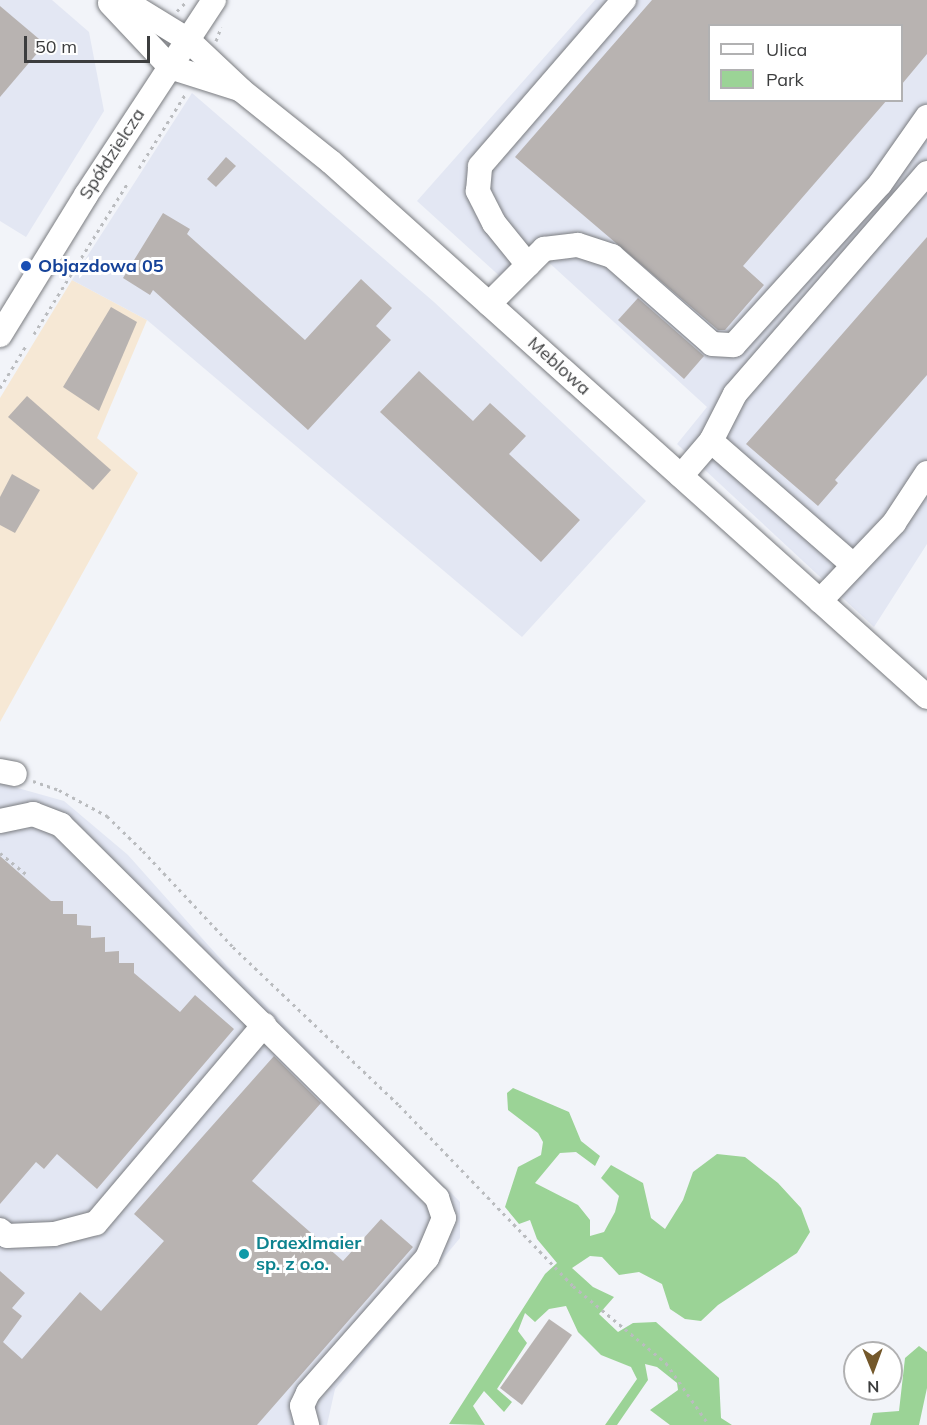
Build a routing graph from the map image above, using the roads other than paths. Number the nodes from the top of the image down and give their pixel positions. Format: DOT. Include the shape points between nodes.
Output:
graph roads {
  1 [pos="109,0"];
  2 [pos="123,0"];
  3 [pos="214,0"];
  4 [pos="624,0"];
  5 [pos="188,40"];
  6 [pos="170,67"];
  7 [pos="241,90"];
  8 [pos="927,117"];
  9 [pos="927,173"];
  10 [pos="528,265"];
  11 [pos="489,304"];
  12 [pos="0,335"];
  13 [pos="711,441"];
  14 [pos="927,473"];
  15 [pos="681,476"];
  16 [pos="853,565"];
  17 [pos="820,601"];
  18 [pos="927,697"];
  19 [pos="0,821"];
  20 [pos="264,1025"];
  21 [pos="0,1230"];
  22 [pos="307,1425"];
  1 -- 6 [label="street"];
  2 -- 5 [label="street"];
  3 -- 5 [label="street, Spółdzielcza"];
  4 -- 10 [label="street" via="480,166 478,191 494,223"];
  5 -- 6 [label="street, Spółdzielcza"];
  5 -- 7 [label="street, Meblowa"];
  6 -- 7 [label="street"];
  6 -- 12 [label="street, Spółdzielcza"];
  7 -- 11 [label="street, Meblowa" via="331,162"];
  8 -- 10 [label="street" via="880,184 734,345 712,344 612,256 578,245 544,249"];
  9 -- 13 [label="street" via="735,394"];
  10 -- 11 [label="street"];
  11 -- 15 [label="street, Meblowa"];
  13 -- 15 [label="street"];
  13 -- 16 [label="street"];
  14 -- 16 [label="street" via="894,523"];
  15 -- 17 [label="street, Meblowa"];
  16 -- 17 [label="street"];
  17 -- 18 [label="street, Meblowa"];
  19 -- 20 [label="street" via="33,814 61,825"];
  20 -- 21 [label="street" via="96,1223 54,1234 7,1236"];
  20 -- 22 [label="street" via="428,1187 444,1218 427,1258 308,1393 302,1406"];
}
